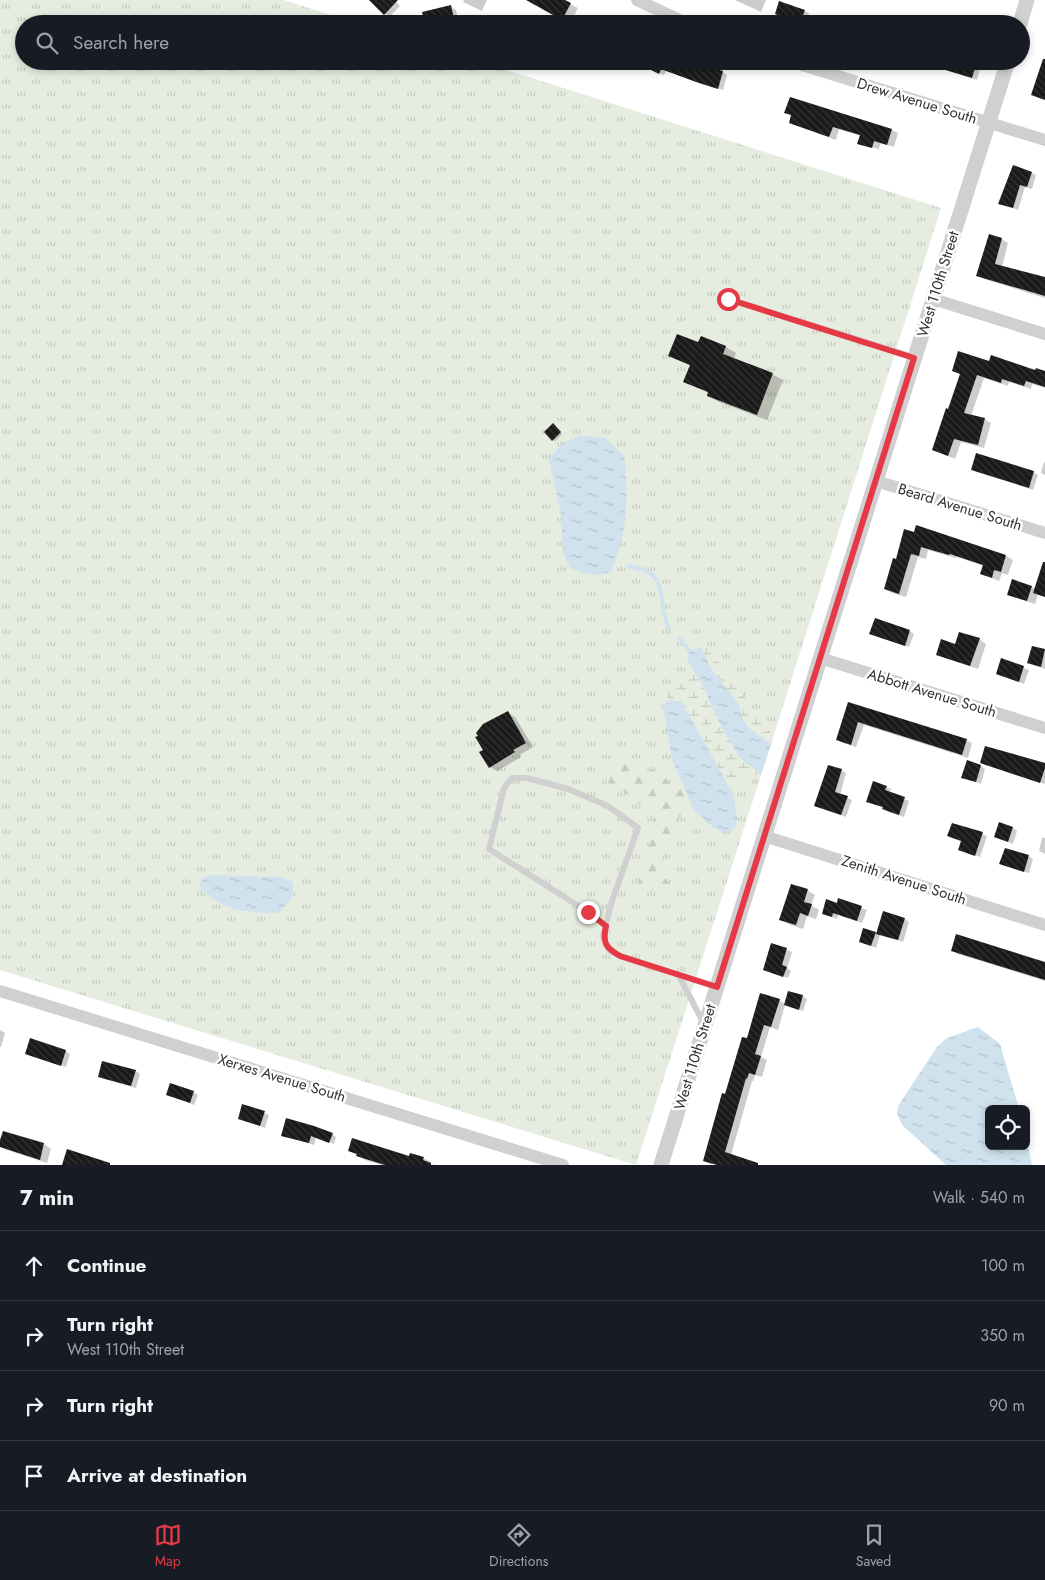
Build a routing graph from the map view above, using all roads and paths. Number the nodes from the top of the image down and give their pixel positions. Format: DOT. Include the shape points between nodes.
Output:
graph roads {
  1 [pos="637,0"];
  2 [pos="1027,0"];
  3 [pos="669,15"];
  4 [pos="1023,15"];
  5 [pos="818,70"];
  6 [pos="1005,70"];
  7 [pos="988,123"];
  8 [pos="1045,140"];
  9 [pos="933,298"];
  10 [pos="728,299"];
  11 [pos="1045,334"];
  12 [pos="914,358"];
  13 [pos="876,481"];
  14 [pos="1045,533"];
  15 [pos="820,658"];
  16 [pos="1045,728"];
  17 [pos="764,836"];
  18 [pos="1045,925"];
  19 [pos="606,926"];
  20 [pos="678,974"];
  21 [pos="717,987"];
  22 [pos="0,991"];
  23 [pos="704,1026"];
  24 [pos="563,1165"];
  25 [pos="661,1165"];
  1 -- 3 [label="street"];
  2 -- 4 [label="street"];
  5 -- 7 [label="street, Drew Avenue South"];
  6 -- 7 [label="street, West 110th Street"];
  7 -- 8 [label="street, Drew Avenue South"];
  7 -- 9 [label="street, West 110th Street"];
  9 -- 11 [label="street"];
  9 -- 12 [label="street, West 110th Street"];
  10 -- 12 [label="lane"];
  12 -- 13 [label="street, West 110th Street"];
  13 -- 14 [label="street, Beard Avenue South"];
  13 -- 15 [label="street, West 110th Street"];
  15 -- 16 [label="street, Abbott Avenue South"];
  15 -- 17 [label="street, West 110th Street"];
  17 -- 18 [label="street, Zenith Avenue South"];
  17 -- 21 [label="street, West 110th Street"];
  19 -- 19 [label="lane" via="638,828 608,806 568,789 527,778 512,778 504,788 489,849"];
  19 -- 20 [label="lane" via="604,937 609,950"];
  20 -- 21 [label="lane"];
  20 -- 23 [label="lane"];
  21 -- 23 [label="street, West 110th Street"];
  22 -- 24 [label="street, Xerxes Avenue South"];
  23 -- 25 [label="street, West 110th Street"];
}
